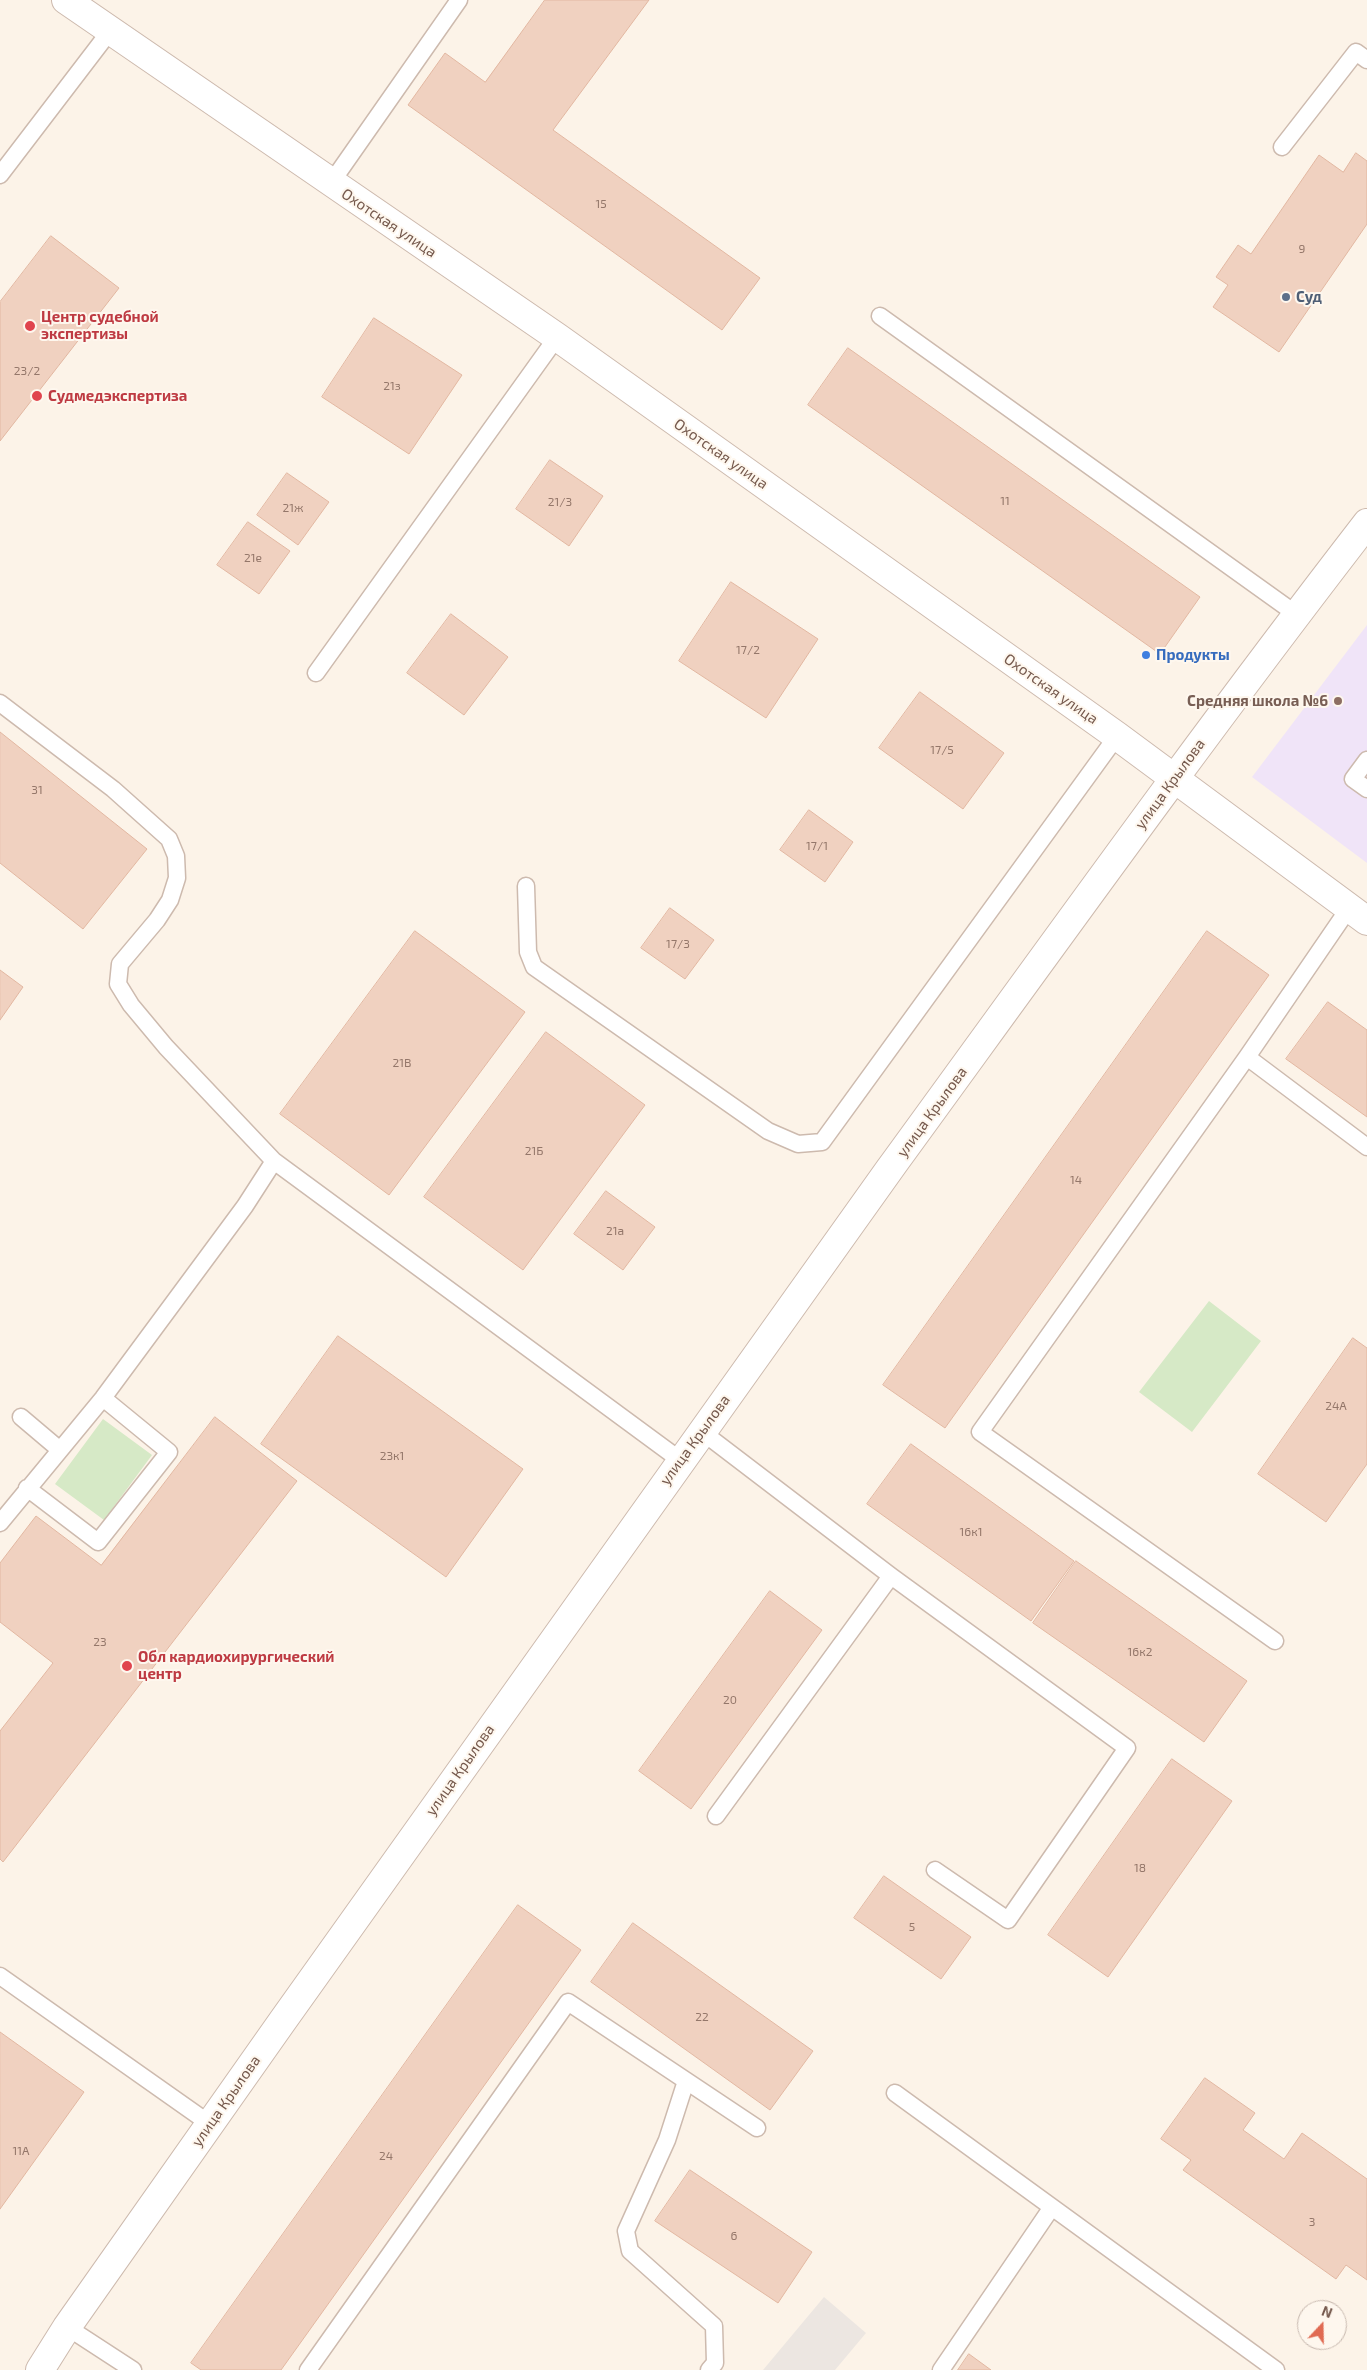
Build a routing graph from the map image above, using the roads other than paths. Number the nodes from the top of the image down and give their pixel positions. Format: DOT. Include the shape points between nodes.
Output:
graph roads {
  1 [pos="66,0"];
  2 [pos="459,0"];
  3 [pos="110,31"];
  4 [pos="1367,60"];
  5 [pos="1282,147"];
  6 [pos="0,175"];
  7 [pos="331,183"];
  8 [pos="880,316"];
  9 [pos="557,337"];
  10 [pos="1367,523"];
  11 [pos="1296,614"];
  12 [pos="316,673"];
  13 [pos="0,703"];
  14 [pos="1117,736"];
  15 [pos="1367,760"];
  16 [pos="1174,777"];
  17 [pos="1367,789"];
  18 [pos="526,886"];
  19 [pos="1358,914"];
  20 [pos="1247,1057"];
  21 [pos="1367,1147"];
  22 [pos="274,1162"];
  23 [pos="103,1398"];
  24 [pos="21,1417"];
  25 [pos="701,1431"];
  26 [pos="60,1450"];
  27 [pos="680,1460"];
  28 [pos="27,1488"];
  29 [pos="0,1523"];
  30 [pos="891,1576"];
  31 [pos="1275,1641"];
  32 [pos="716,1816"];
  33 [pos="935,1870"];
  34 [pos="0,1976"];
  35 [pos="686,2081"];
  36 [pos="895,2093"];
  37 [pos="210,2124"];
  38 [pos="757,2128"];
  39 [pos="1052,2207"];
  40 [pos="67,2327"];
  41 [pos="40,2370"];
  42 [pos="133,2370"];
  43 [pos="308,2370"];
  44 [pos="708,2370"];
  45 [pos="941,2370"];
  46 [pos="1276,2370"];
  1 -- 3 [label="street, Охотская улица"];
  2 -- 7 [label="lane"];
  3 -- 6 [label="lane"];
  3 -- 7 [label="street, Охотская улица"];
  4 -- 5 [label="lane" via="1356,52"];
  7 -- 9 [label="street, Охотская улица"];
  8 -- 11 [label="lane"];
  9 -- 12 [label="lane"];
  9 -- 14 [label="street, Охотская улица"];
  10 -- 11 [label="street, улица Крылова"];
  11 -- 16 [label="street, улица Крылова"];
  13 -- 22 [label="lane" via="113,789 169,839 176,856 177,878 170,900 120,964 118,984 166,1047"];
  14 -- 16 [label="street, Охотская улица"];
  14 -- 18 [label="lane" via="822,1142 798,1144 768,1132 534,967 528,952"];
  15 -- 17 [label="lane" via="1353,779"];
  16 -- 19 [label="street, Охотская улица"];
  16 -- 25 [label="street, улица Крылова"];
  19 -- 20 [label="lane"];
  20 -- 21 [label="lane"];
  20 -- 31 [label="lane" via="980,1432"];
  22 -- 23 [label="lane"];
  22 -- 27 [label="lane"];
  23 -- 26 [label="lane"];
  23 -- 28 [label="lane" via="169,1452 98,1542"];
  24 -- 26 [label="lane"];
  25 -- 27 [label="street, улица Крылова"];
  25 -- 30 [label="lane"];
  26 -- 28 [label="lane"];
  27 -- 37 [label="street, улица Крылова"];
  28 -- 29 [label="lane"];
  30 -- 32 [label="lane"];
  30 -- 33 [label="lane" via="1127,1748 1008,1920"];
  34 -- 37 [label="lane"];
  35 -- 38 [label="lane"];
  35 -- 43 [label="lane" via="568,2002"];
  35 -- 44 [label="lane" via="667,2140 626,2231 630,2251 714,2326 715,2363"];
  36 -- 39 [label="lane"];
  37 -- 40 [label="street, улица Крылова"];
  39 -- 45 [label="lane"];
  39 -- 46 [label="lane"];
  40 -- 41 [label="street, улица Крылова"];
  40 -- 42 [label="lane"];
}
